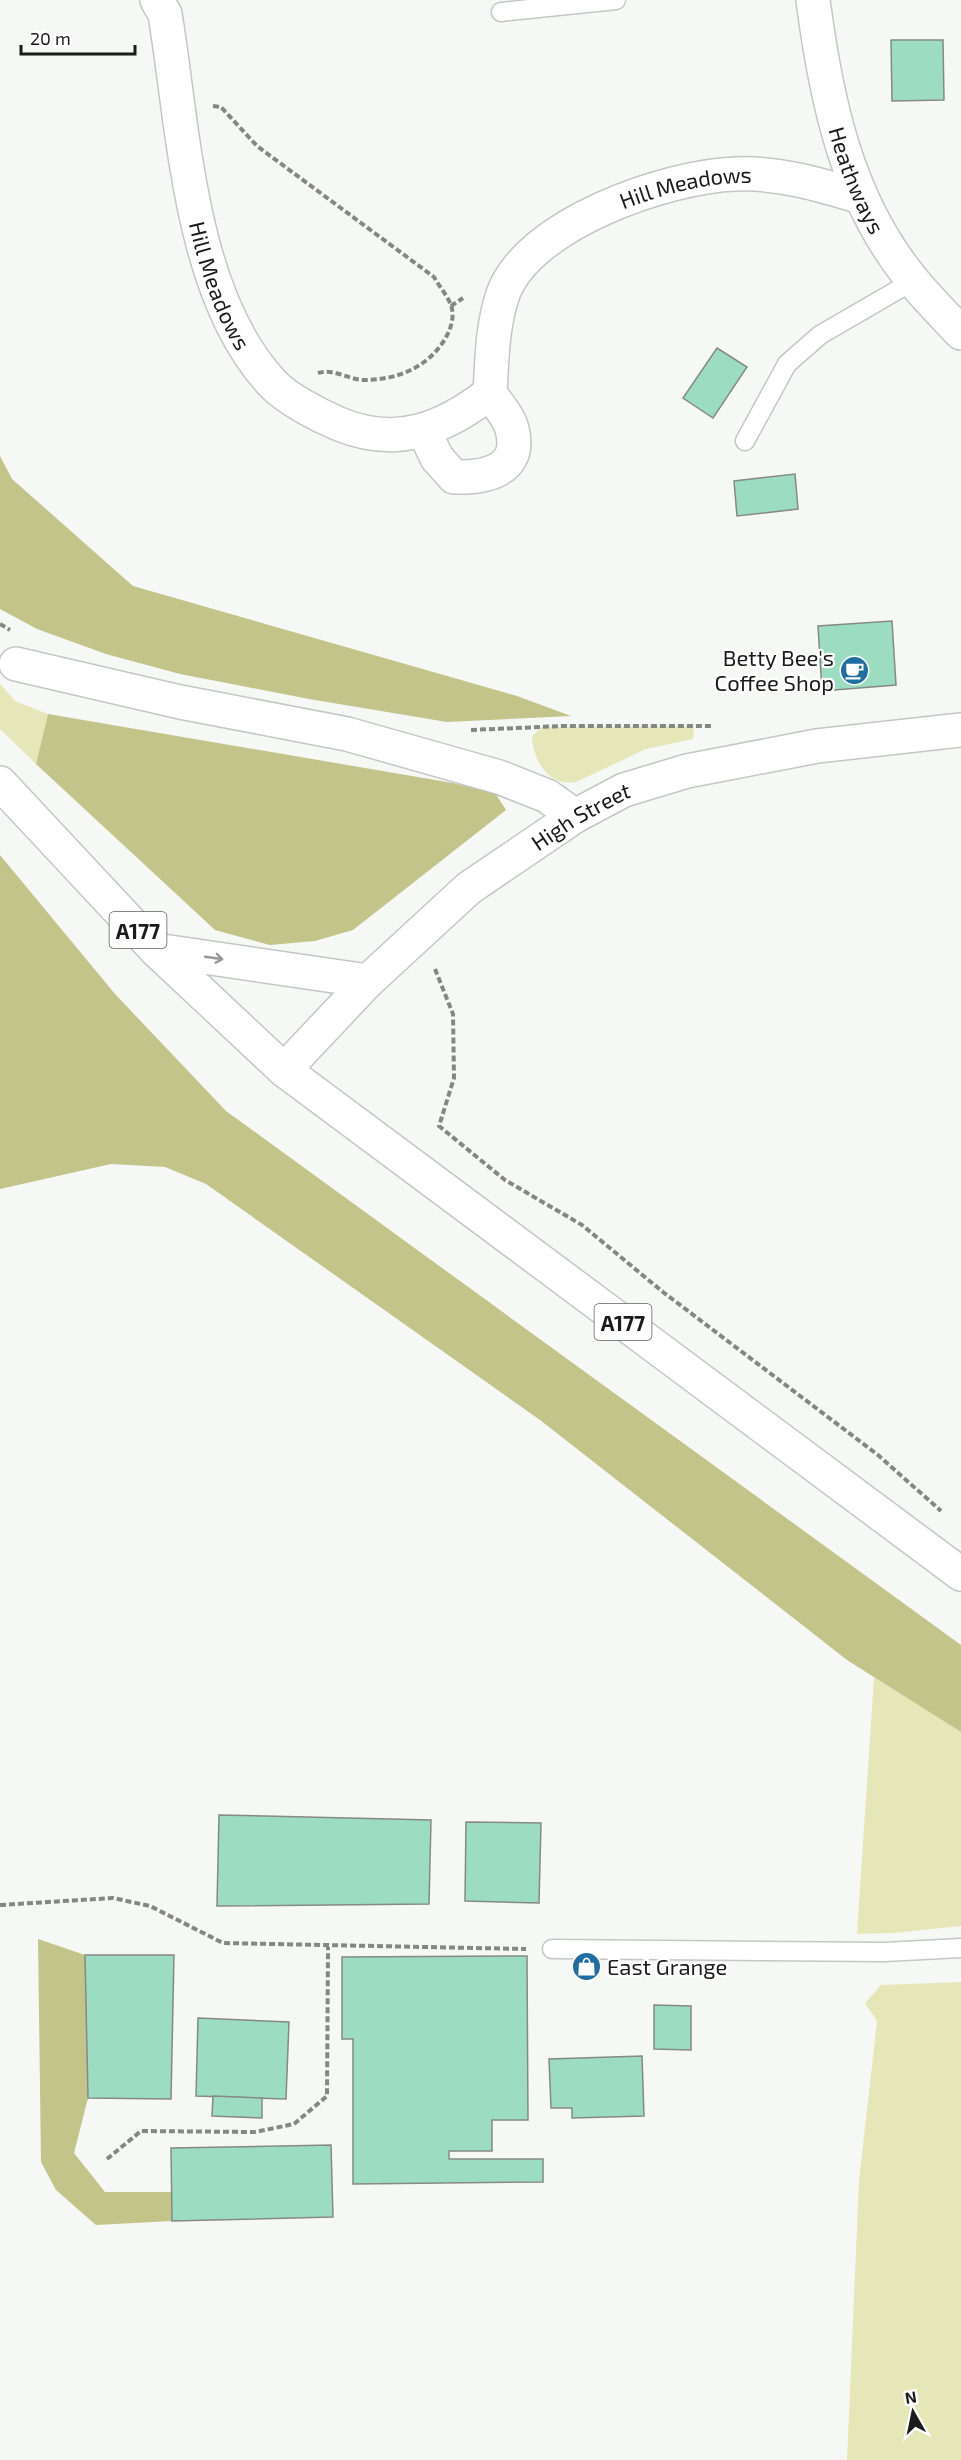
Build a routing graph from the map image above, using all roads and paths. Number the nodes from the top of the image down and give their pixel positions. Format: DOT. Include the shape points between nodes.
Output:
graph roads {
  1 [pos="616,0"];
  2 [pos="813,0"];
  3 [pos="165,5"];
  4 [pos="501,12"];
  5 [pos="180,103"];
  6 [pos="861,197"];
  7 [pos="913,281"];
  8 [pos="961,333"];
  9 [pos="274,385"];
  10 [pos="490,393"];
  11 [pos="424,431"];
  12 [pos="745,441"];
  13 [pos="16,664"];
  14 [pos="716,726"];
  15 [pos="470,730"];
  16 [pos="961,730"];
  17 [pos="0,783"];
  18 [pos="575,816"];
  19 [pos="408,944"];
  20 [pos="156,950"];
  21 [pos="368,981"];
  22 [pos="284,1070"];
  23 [pos="944,1514"];
  24 [pos="961,1574"];
  25 [pos="0,1905"];
  26 [pos="328,1947"];
  27 [pos="961,1948"];
  28 [pos="552,1949"];
  29 [pos="107,2159"];
  1 -- 4 [label="lane"];
  2 -- 6 [label="street, Heathways" via="820,59 836,131"];
  3 -- 5 [label="street, Hill Meadows"];
  5 -- 9 [label="street, Hill Meadows" via="192,201 216,286 243,342"];
  5 -- 9 [label="path" via="221,107 257,146 434,277 452,306 452,328 436,353 416,368 392,378 364,380 327,370"];
  6 -- 7 [label="street, Heathways"];
  6 -- 10 [label="street, Hill Meadows" via="804,180 736,174 663,185 575,221 524,261 503,293 494,333"];
  7 -- 8 [label="street, Heathways"];
  7 -- 12 [label="lane" via="820,334 787,364"];
  9 -- 11 [label="street, Hill Meadows" via="322,417 358,432"];
  10 -- 11 [label="street, Hill Meadows" via="460,416"];
  10 -- 11 [label="street" via="512,427 515,449 502,469 479,478 454,477 437,458"];
  13 -- 18 [label="street" via="180,702 346,734 499,777 547,796"];
  14 -- 15 [label="path"];
  16 -- 18 [label="street, High Street" via="817,746 687,771 624,790"];
  17 -- 20 [label="street, A177"];
  18 -- 19 [label="street, High Street" via="469,888"];
  19 -- 21 [label="street, High Street"];
  19 -- 23 [label="path" via="438,972 453,1014 454,1078 439,1126 505,1180 582,1225 663,1292 878,1455"];
  20 -- 21 [label="street, one-way"];
  20 -- 22 [label="street, A177"];
  21 -- 22 [label="street, High Street"];
  22 -- 24 [label="street, A177"];
  25 -- 26 [label="path" via="113,1898 150,1906 222,1943"];
  26 -- 28 [label="path"];
  26 -- 29 [label="path" via="327,2096 294,2124 255,2132 141,2131"];
  27 -- 28 [label="lane" via="884,1952"];
}
